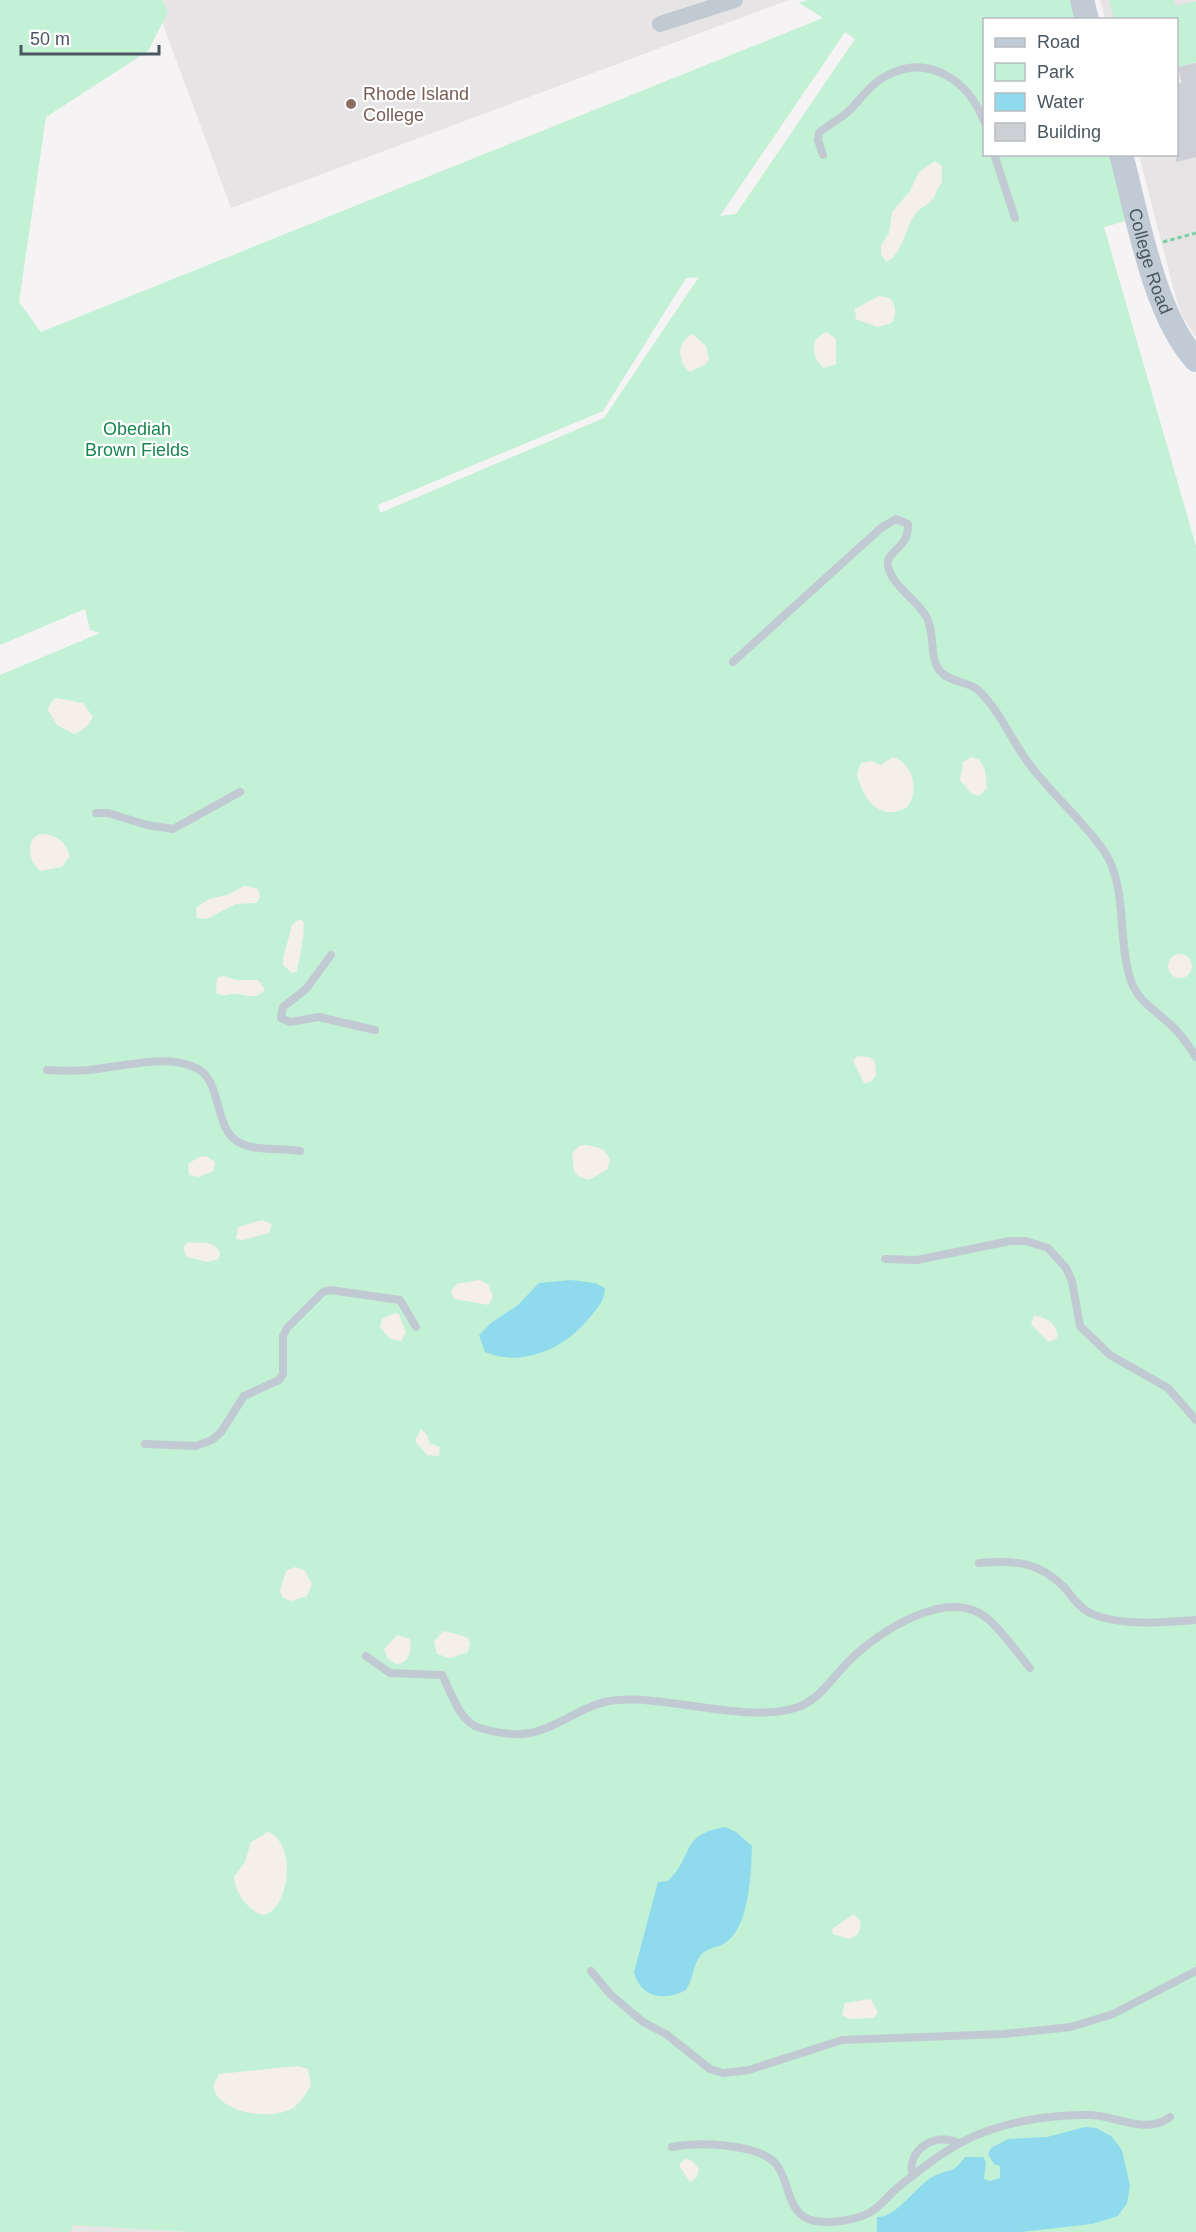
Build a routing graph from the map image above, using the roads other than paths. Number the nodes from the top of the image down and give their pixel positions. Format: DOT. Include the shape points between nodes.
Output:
graph roads {
  1 [pos="735,0"];
  2 [pos="1082,0"];
  3 [pos="1086,18"];
  4 [pos="660,24"];
  5 [pos="983,119"];
  6 [pos="823,154"];
  7 [pos="995,156"];
  8 [pos="1122,156"];
  9 [pos="1014,218"];
  10 [pos="1196,360"];
  11 [pos="733,662"];
  12 [pos="240,792"];
  13 [pos="96,813"];
  14 [pos="331,955"];
  15 [pos="375,1030"];
  16 [pos="1196,1057"];
  17 [pos="47,1070"];
  18 [pos="300,1151"];
  19 [pos="885,1258"];
  20 [pos="416,1327"];
  21 [pos="1196,1420"];
  22 [pos="145,1444"];
  23 [pos="979,1563"];
  24 [pos="1196,1620"];
  25 [pos="366,1656"];
  26 [pos="1030,1668"];
  27 [pos="591,1971"];
  28 [pos="1196,1971"];
  29 [pos="1170,2117"];
  30 [pos="959,2143"];
  31 [pos="672,2147"];
  32 [pos="913,2176"];
  1 -- 4 [label="street"];
  2 -- 3 [label="street"];
  5 -- 6 [label="lane" via="956,79 932,69 915,68 885,76 824,129 818,137"];
  7 -- 9 [label="lane"];
  8 -- 10 [label="street, College Road" via="1153,273 1173,327"];
  11 -- 16 [label="lane" via="881,528 896,519 908,524 903,546 888,562 890,574 927,617 937,666 942,673 978,691 1028,763 1104,851 1117,882 1124,953 1133,986 1144,1003 1178,1032"];
  12 -- 13 [label="lane" via="173,829"];
  14 -- 15 [label="lane" via="306,989 283,1007 281,1018 290,1022 319,1017"];
  17 -- 18 [label="lane" via="176,1063 196,1067 210,1083 233,1138 243,1144"];
  19 -- 21 [label="lane" via="917,1260 1010,1241 1048,1248 1072,1281 1080,1326 1110,1355 1168,1388"];
  20 -- 22 [label="lane" via="400,1300 340,1290 323,1292 283,1335 283,1374 279,1380 244,1396 221,1432 196,1446"];
  23 -- 24 [label="lane" via="1014,1561 1035,1566 1064,1587 1088,1612 1103,1617"];
  25 -- 26 [label="lane" via="390,1673 442,1675 465,1720 477,1727 527,1734 616,1700 744,1710 792,1709 812,1700 849,1661 888,1629 940,1609 962,1607 989,1619"];
  27 -- 28 [label="lane" via="642,2022 666,2034 710,2069 723,2073 749,2070 842,2040 1004,2034 1071,2027 1113,2014"];
  29 -- 30 [label="lane" via="1155,2126 1090,2115 1025,2122"];
  30 -- 32 [label="lane"];
  30 -- 32 [label="lane" via="943,2138 930,2142 913,2163"];
  31 -- 32 [label="lane" via="709,2144 762,2153 778,2167 800,2215 815,2221 852,2219 870,2213"];
}
